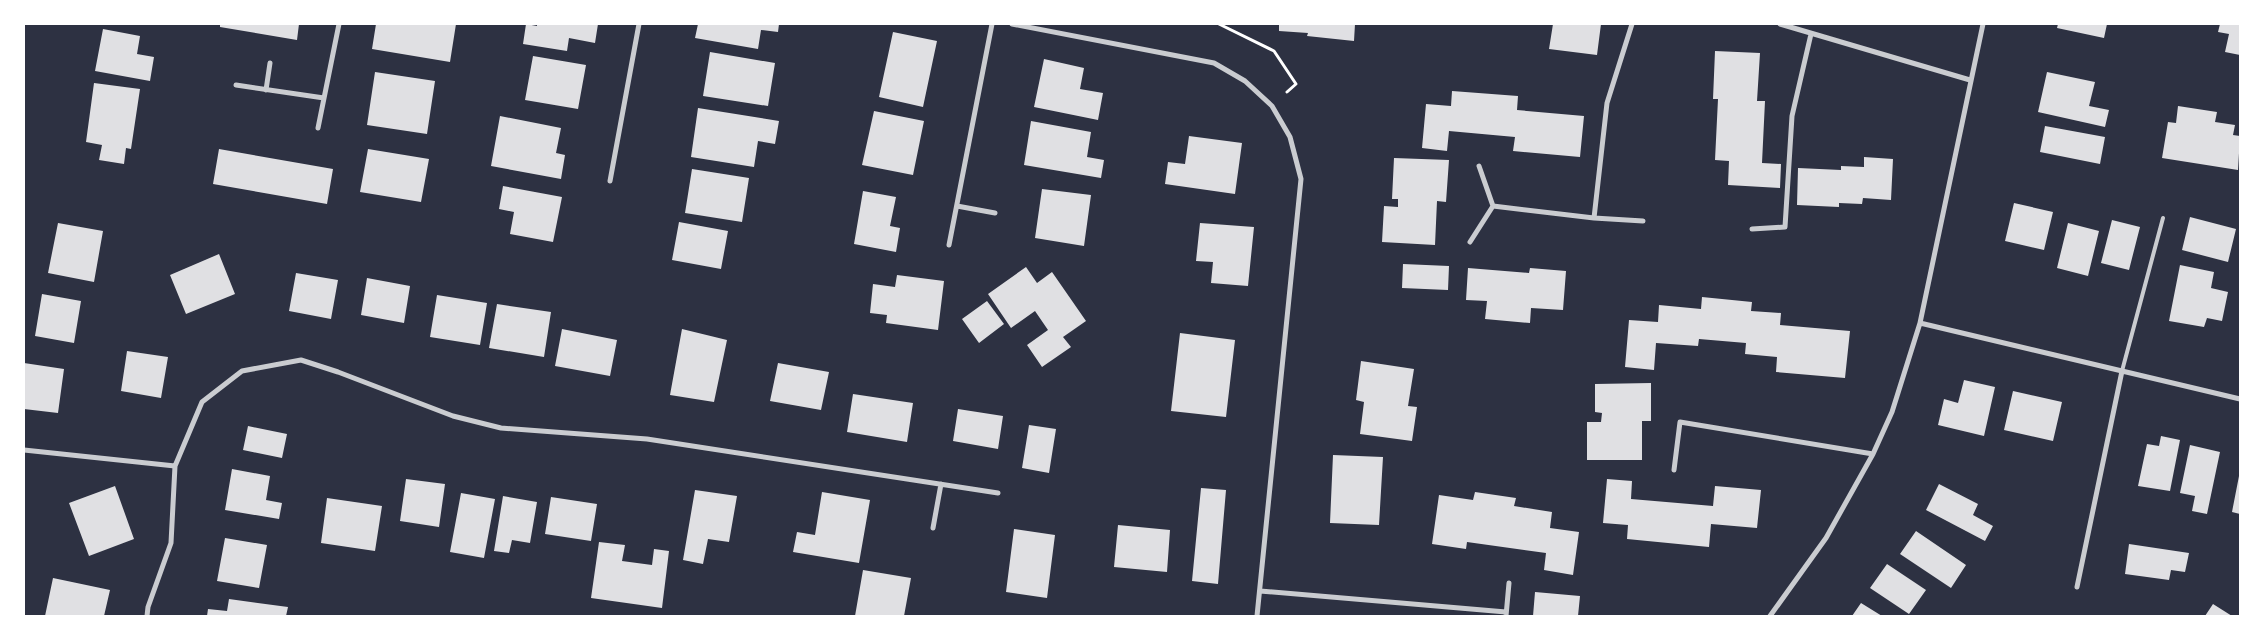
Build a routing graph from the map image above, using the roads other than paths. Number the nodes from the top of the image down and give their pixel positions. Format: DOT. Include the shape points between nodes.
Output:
graph roads {
  1 [pos="339,24"];
  2 [pos="639,24"];
  3 [pos="992,24"];
  4 [pos="1012,24"];
  5 [pos="1048,24"];
  6 [pos="1632,24"];
  7 [pos="1780,24"];
  8 [pos="1983,24"];
  9 [pos="1046,30"];
  10 [pos="1811,34"];
  11 [pos="270,62"];
  12 [pos="1970,80"];
  13 [pos="236,85"];
  14 [pos="266,90"];
  15 [pos="324,98"];
  16 [pos="318,128"];
  17 [pos="1480,166"];
  18 [pos="610,181"];
  19 [pos="957,206"];
  20 [pos="1493,206"];
  21 [pos="995,213"];
  22 [pos="1594,218"];
  23 [pos="2163,218"];
  24 [pos="1643,221"];
  25 [pos="1752,229"];
  26 [pos="1470,242"];
  27 [pos="949,245"];
  28 [pos="1920,323"];
  29 [pos="2122,371"];
  30 [pos="2240,399"];
  31 [pos="24,450"];
  32 [pos="1873,454"];
  33 [pos="175,466"];
  34 [pos="1674,470"];
  35 [pos="941,484"];
  36 [pos="998,493"];
  37 [pos="933,528"];
  38 [pos="1508,583"];
  39 [pos="2077,586"];
  40 [pos="1260,591"];
  41 [pos="1506,614"];
  42 [pos="147,616"];
  43 [pos="1258,616"];
  44 [pos="1770,616"];
  1 -- 15 [label="street"];
  2 -- 18 [label="street"];
  3 -- 19 [label="street"];
  4 -- 9 [label="street"];
  5 -- 9 [label="street"];
  6 -- 22 [label="street" via="1607,103"];
  7 -- 10 [label="street"];
  8 -- 12 [label="street"];
  9 -- 40 [label="street" via="1214,63 1245,81 1272,106 1290,137 1301,179"];
  10 -- 12 [label="street"];
  10 -- 25 [label="street" via="1792,116 1785,227"];
  11 -- 14 [label="street"];
  12 -- 28 [label="street"];
  13 -- 14 [label="street"];
  14 -- 15 [label="street"];
  15 -- 16 [label="street"];
  17 -- 20 [label="street"];
  19 -- 21 [label="street"];
  19 -- 27 [label="street"];
  20 -- 22 [label="street"];
  20 -- 26 [label="street"];
  22 -- 24 [label="street"];
  23 -- 29 [label="lane"];
  28 -- 29 [label="street"];
  28 -- 32 [label="street" via="1892,412"];
  29 -- 30 [label="street"];
  29 -- 39 [label="street"];
  31 -- 33 [label="street"];
  32 -- 34 [label="street" via="1680,422"];
  32 -- 44 [label="street" via="1826,538"];
  33 -- 35 [label="street" via="202,402 242,371 301,360 453,416 501,428 647,439"];
  33 -- 42 [label="street" via="171,543"];
  35 -- 36 [label="street"];
  35 -- 37 [label="street"];
  38 -- 41 [label="street"];
  40 -- 41 [label="street"];
  40 -- 43 [label="street"];
}
